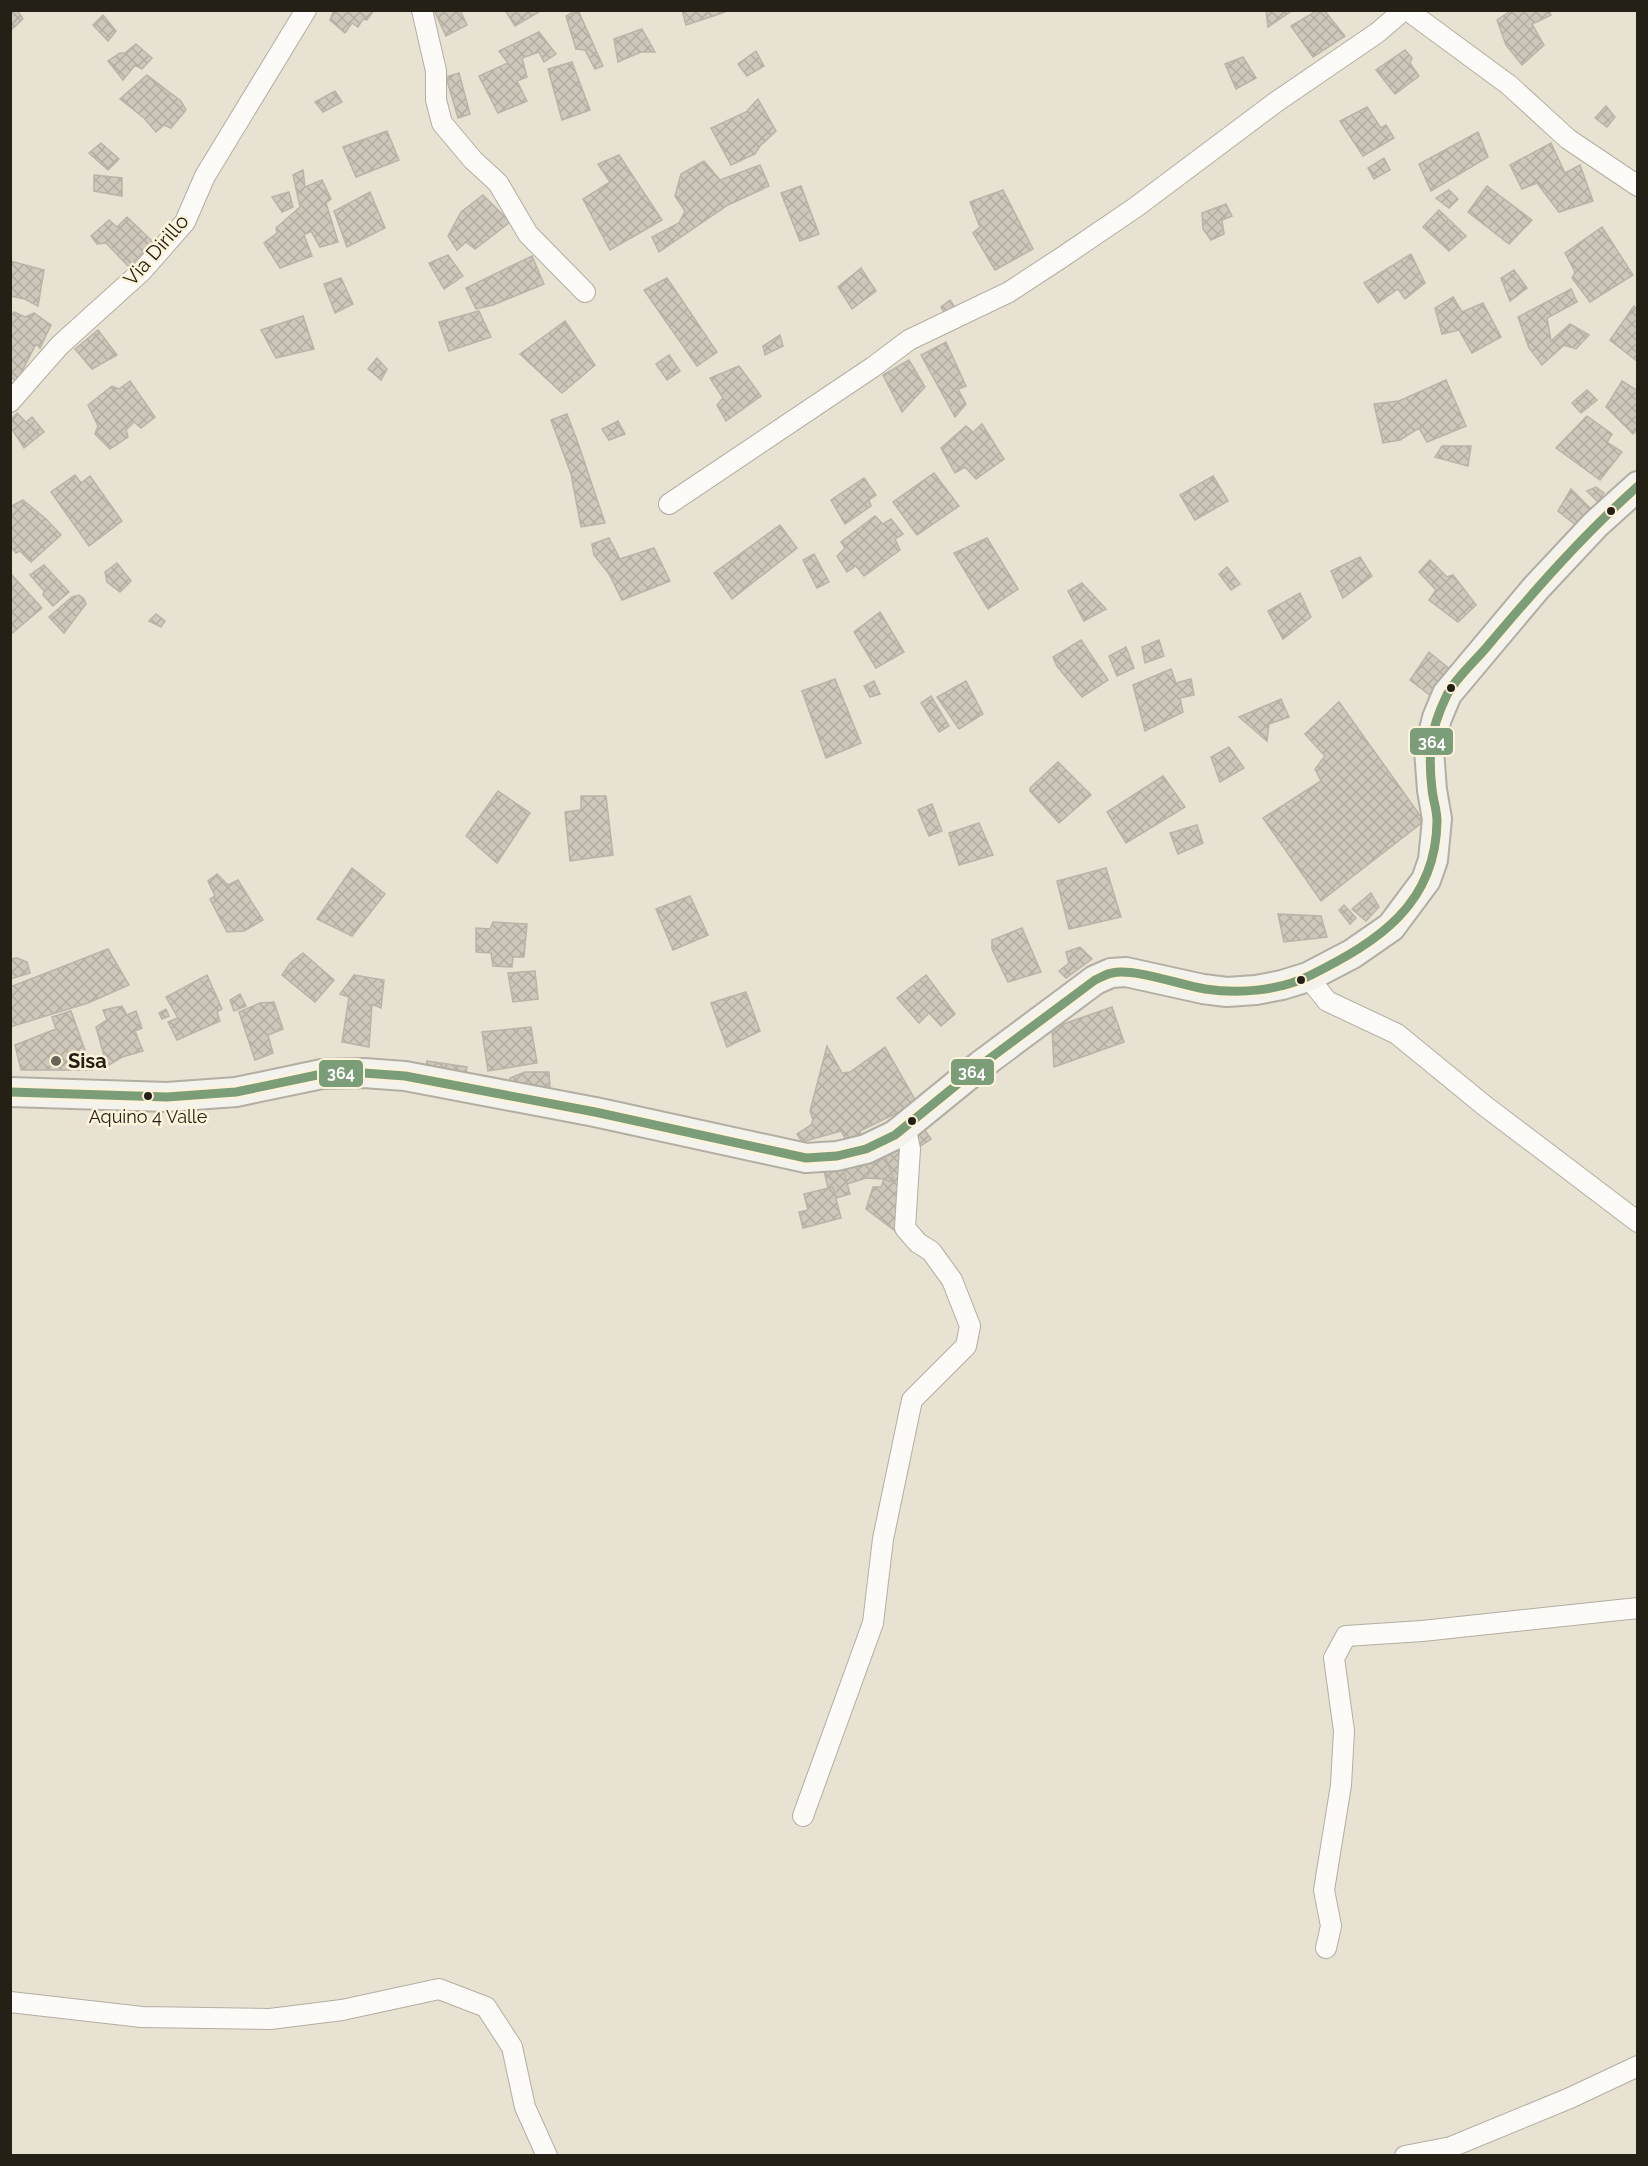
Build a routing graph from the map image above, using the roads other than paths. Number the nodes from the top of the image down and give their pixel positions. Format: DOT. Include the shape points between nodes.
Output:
graph roads {
  1 [pos="306,10"];
  2 [pos="422,10"];
  3 [pos="1405,10"];
  4 [pos="1638,186"];
  5 [pos="585,292"];
  6 [pos="10,402"];
  7 [pos="1638,486"];
  8 [pos="669,504"];
  9 [pos="1308,977"];
  10 [pos="10,1092"];
  11 [pos="905,1126"];
  12 [pos="1638,1222"];
  13 [pos="1638,1608"];
  14 [pos="804,1816"];
  15 [pos="1326,1948"];
  16 [pos="10,2002"];
  17 [pos="1638,2066"];
  18 [pos="547,2156"];
  19 [pos="1405,2156"];
  1 -- 6 [label="street, Via Dirillo" via="206,176 184,222 142,271 60,345"];
  2 -- 5 [label="street" via="436,71 435,100 442,123 498,183 528,234"];
  3 -- 4 [label="street" via="1509,85 1568,139"];
  3 -- 8 [label="street" via="1061,258 1009,292 909,340"];
  7 -- 9 [label="street" via="1536,588 1447,694 1429,750 1437,826 1426,880 1391,927 1352,954"];
  9 -- 11 [label="street" via="1282,985 1227,992 1126,972 1111,973 1066,1001"];
  9 -- 12 [label="street" via="1327,1001 1396,1034"];
  10 -- 11 [label="street" via="167,1098 236,1092 322,1074 405,1076 806,1158 866,1149"];
  11 -- 14 [label="street" via="910,1149 905,1228 930,1251 952,1280 969,1326 966,1346 912,1400 883,1539 873,1623"];
  13 -- 15 [label="street" via="1346,1636 1334,1658 1344,1731 1341,1785 1324,1890 1331,1926"];
  16 -- 18 [label="street" via="142,2016 270,2019 342,2010 439,1989 486,2007 512,2047 525,2107"];
  17 -- 19 [label="street" via="1451,2146"];
}
